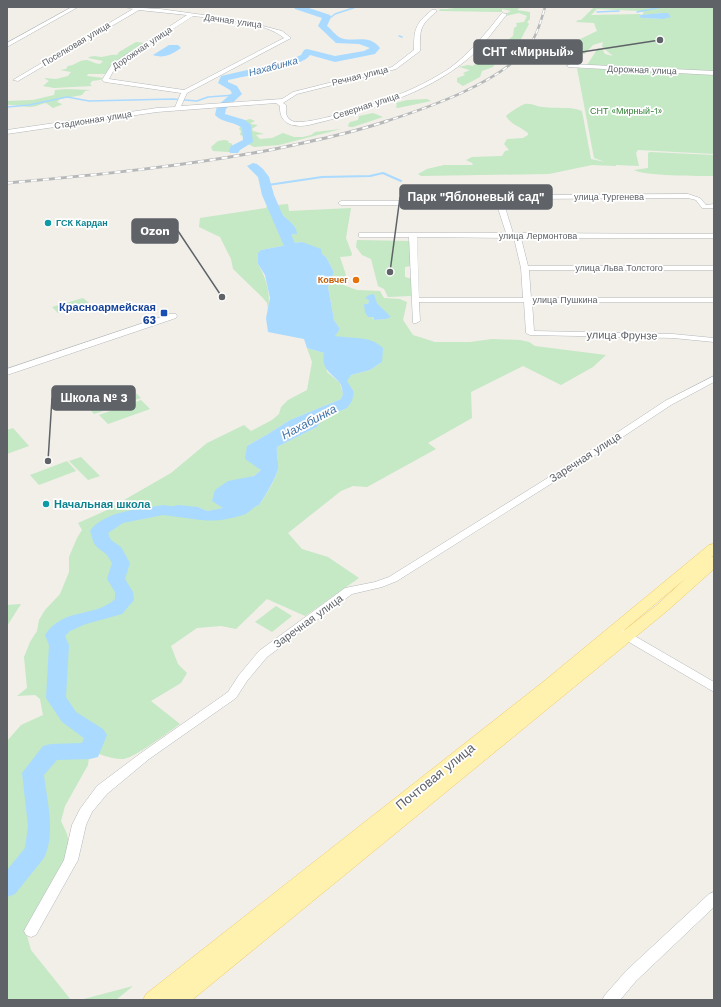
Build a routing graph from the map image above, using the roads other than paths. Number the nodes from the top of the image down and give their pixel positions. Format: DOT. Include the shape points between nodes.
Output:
graph roads {
  1 [pos="76,7"];
  2 [pos="126,7"];
  3 [pos="137,8"];
  4 [pos="434,11"];
  5 [pos="504,14"];
  6 [pos="191,15"];
  7 [pos="7,45"];
  8 [pos="570,66"];
  9 [pos="714,73"];
  10 [pos="16,80"];
  11 [pos="185,92"];
  12 [pos="278,102"];
  13 [pos="178,108"];
  14 [pos="7,132"];
  15 [pos="341,202"];
  16 [pos="500,203"];
  17 [pos="714,206"];
  18 [pos="362,236"];
  19 [pos="413,236"];
  20 [pos="514,236"];
  21 [pos="714,236"];
  22 [pos="525,268"];
  23 [pos="714,268"];
  24 [pos="415,300"];
  25 [pos="528,300"];
  26 [pos="714,300"];
  27 [pos="173,316"];
  28 [pos="416,321"];
  29 [pos="714,340"];
  30 [pos="7,372"];
  31 [pos="714,379"];
  32 [pos="714,548"];
  33 [pos="714,562"];
  34 [pos="622,633"];
  35 [pos="714,688"];
  36 [pos="714,898"];
  37 [pos="31,930"];
  38 [pos="153,1000"];
  39 [pos="177,1000"];
  40 [pos="610,1000"];
  1 -- 7 [label="street"];
  2 -- 3 [label="street, Дачная улица"];
  3 -- 6 [label="street, Дачная улица"];
  3 -- 10 [label="street, Поселковая улица"];
  4 -- 12 [label="street, Речная улица" via="417,31 417,51 394,68 295,93"];
  5 -- 12 [label="street, Северная улица" via="467,56 431,80 375,105 301,125 294,124 285,116 283,104"];
  6 -- 11 [label="street, Дорожная улица" via="110,68 105,80"];
  6 -- 11 [label="street, Дачная улица" via="269,26 281,31 288,38"];
  8 -- 9 [label="street, Дорожная улица"];
  11 -- 13 [label="street"];
  12 -- 13 [label="street, Речная улица"];
  13 -- 14 [label="street, Стадионная улица"];
  15 -- 16 [label="street, улица Тургенева"];
  16 -- 17 [label="street, улица Тургенева" via="521,197 688,196 698,199 705,210"];
  16 -- 20 [label="street"];
  18 -- 19 [label="street, улица Лермонтова"];
  19 -- 20 [label="street, улица Лермонтова"];
  19 -- 24 [label="street"];
  20 -- 21 [label="street, улица Лермонтова"];
  20 -- 22 [label="street"];
  22 -- 23 [label="street, улица Льва Толстого"];
  22 -- 25 [label="street"];
  24 -- 25 [label="street, улица Пушкина"];
  24 -- 28 [label="street"];
  25 -- 26 [label="street, улица Пушкина"];
  25 -- 29 [label="street, улица Фрунзе" via="530,333 673,336"];
  27 -- 30 [label="street"];
  31 -- 37 [label="street, Заречная улица" via="668,403 393,579 378,585 349,590 263,654 232,695 145,756 102,790 87,809 79,825 71,860"];
  32 -- 34 [label="main road, Почтовая улица"];
  33 -- 34 [label="main road, Почтовая улица" via="662,608"];
  34 -- 35 [label="street"];
  34 -- 38 [label="main road, Почтовая улица" via="548,686"];
  34 -- 39 [label="main road, Почтовая улица"];
  36 -- 40 [label="street" via="631,976"];
}
